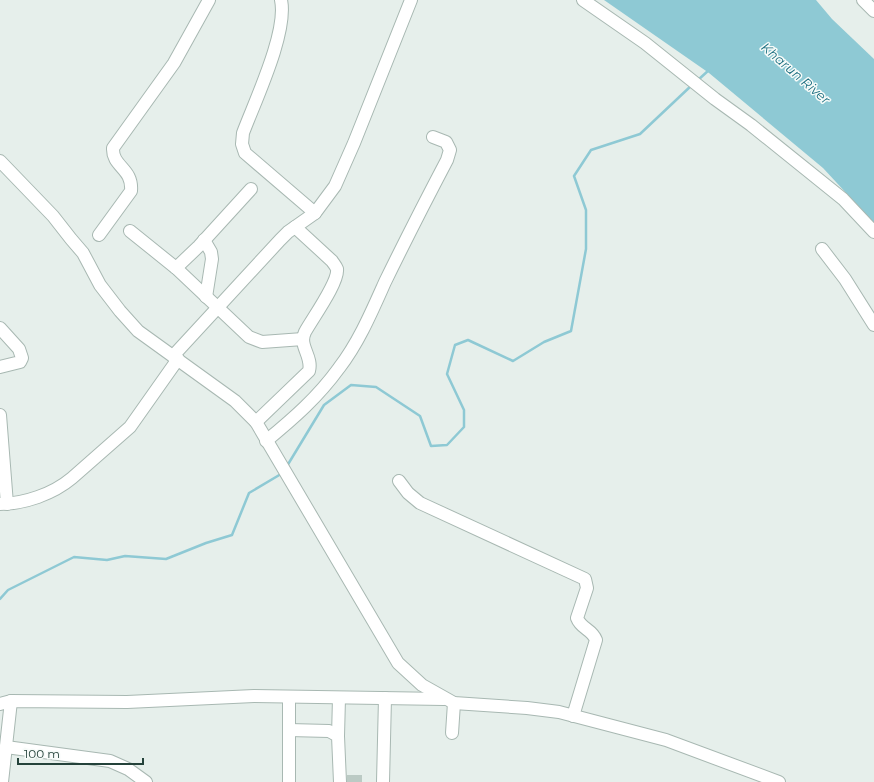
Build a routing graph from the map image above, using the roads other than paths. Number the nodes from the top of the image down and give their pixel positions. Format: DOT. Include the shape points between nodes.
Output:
graph roads {
  1 [pos="209,0"];
  2 [pos="281,0"];
  3 [pos="411,0"];
  4 [pos="583,0"];
  5 [pos="863,0"];
  6 [pos="874,11"];
  7 [pos="433,137"];
  8 [pos="0,161"];
  9 [pos="251,189"];
  10 [pos="316,213"];
  11 [pos="295,227"];
  12 [pos="130,230"];
  13 [pos="874,232"];
  14 [pos="99,235"];
  15 [pos="204,240"];
  16 [pos="822,249"];
  17 [pos="176,268"];
  18 [pos="206,297"];
  19 [pos="217,308"];
  20 [pos="874,325"];
  21 [pos="0,328"];
  22 [pos="303,339"];
  23 [pos="176,358"];
  24 [pos="0,366"];
  25 [pos="0,415"];
  26 [pos="256,422"];
  27 [pos="266,441"];
  28 [pos="399,481"];
  29 [pos="3,504"];
  30 [pos="289,698"];
  31 [pos="339,698"];
  32 [pos="385,698"];
  33 [pos="450,701"];
  34 [pos="5,702"];
  35 [pos="573,716"];
  36 [pos="289,730"];
  37 [pos="452,733"];
  38 [pos="338,736"];
  39 [pos="6,747"];
  40 [pos="2,782"];
  41 [pos="146,782"];
  42 [pos="289,782"];
  43 [pos="340,782"];
  44 [pos="383,782"];
  45 [pos="779,782"];
  1 -- 14 [label="street" via="174,63 113,148 112,154 129,175 131,191"];
  2 -- 10 [label="street" via="283,18 277,41 243,133 242,144 245,153"];
  3 -- 10 [label="street" via="354,144 334,186"];
  4 -- 13 [label="street" via="646,43 714,99 751,125 843,199"];
  5 -- 6 [label="street"];
  7 -- 27 [label="street" via="446,142 450,150 447,160 346,359 298,416"];
  8 -- 23 [label="street" via="72,239 83,253 100,285 120,311 138,331"];
  9 -- 15 [label="street"];
  10 -- 11 [label="street"];
  11 -- 19 [label="street"];
  11 -- 22 [label="street" via="337,267 331,288"];
  12 -- 17 [label="street"];
  15 -- 17 [label="street"];
  15 -- 18 [label="street" via="212,259"];
  16 -- 20 [label="street" via="845,279"];
  17 -- 18 [label="street"];
  18 -- 19 [label="street"];
  19 -- 22 [label="street" via="249,337 258,341"];
  19 -- 23 [label="street"];
  21 -- 24 [label="street" via="19,349 22,358 20,362"];
  22 -- 26 [label="street" via="310,359 309,371"];
  23 -- 26 [label="street" via="235,401"];
  23 -- 29 [label="street" via="130,427 64,485 21,503"];
  25 -- 29 [label="street"];
  26 -- 27 [label="street"];
  27 -- 33 [label="street" via="398,663 422,685"];
  28 -- 35 [label="street" via="420,503 585,579 587,588 577,618 581,626 594,634 596,640"];
  30 -- 31 [label="street"];
  30 -- 34 [label="street" via="230,696 127,702"];
  30 -- 36 [label="street"];
  31 -- 32 [label="street"];
  31 -- 38 [label="street"];
  32 -- 33 [label="street"];
  32 -- 44 [label="street"];
  33 -- 35 [label="street" via="527,708"];
  33 -- 37 [label="street"];
  34 -- 39 [label="street"];
  35 -- 45 [label="street" via="666,740"];
  36 -- 38 [label="street" via="329,732"];
  36 -- 42 [label="street"];
  38 -- 43 [label="street"];
  39 -- 40 [label="street"];
  39 -- 41 [label="street" via="110,761 128,769"];
}
